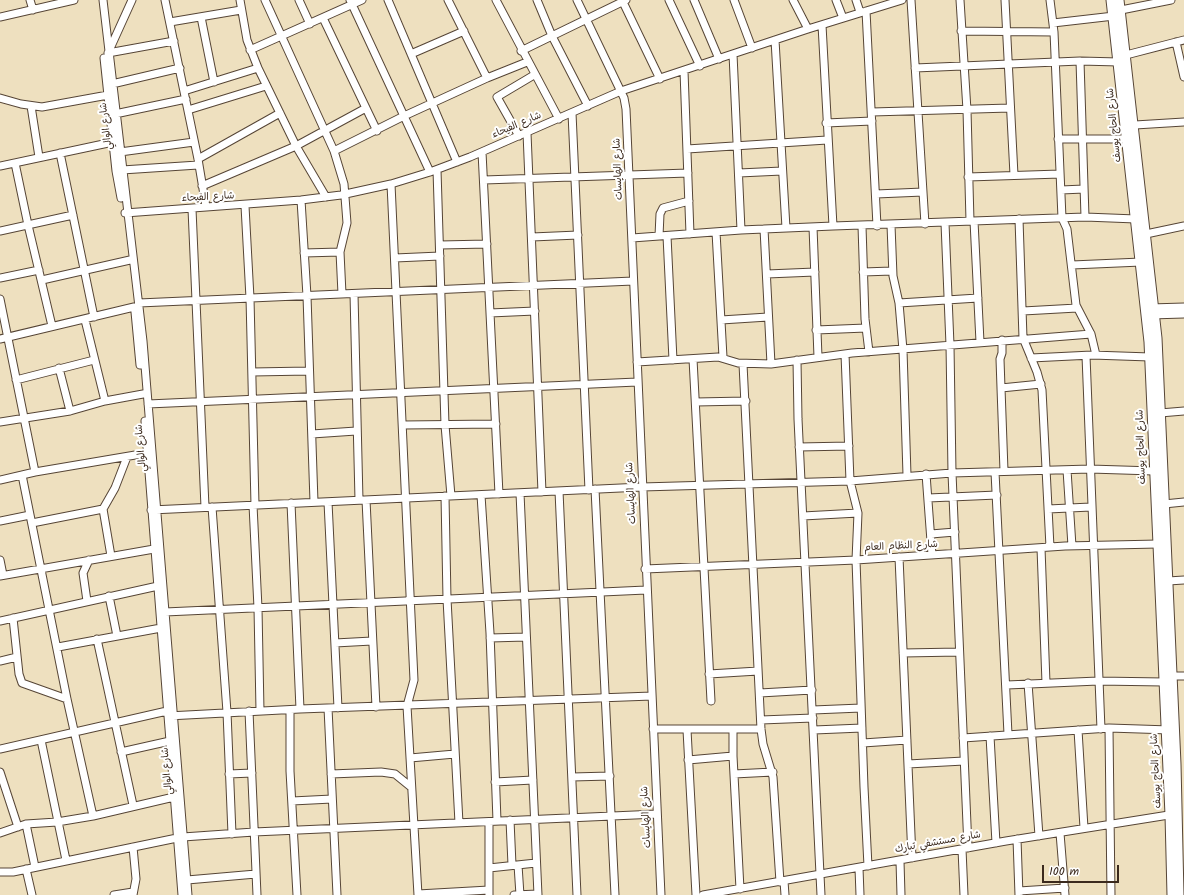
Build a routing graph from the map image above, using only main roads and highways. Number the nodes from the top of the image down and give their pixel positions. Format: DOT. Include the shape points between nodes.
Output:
graph roads {
  1 [pos="1112,0"];
  2 [pos="1119,0"];
  3 [pos="1117,13"];
  4 [pos="1150,312"];
  5 [pos="1166,678"];
  6 [pos="1170,730"];
  7 [pos="1180,763"];
  8 [pos="1174,815"];
  9 [pos="1181,851"];
  10 [pos="1172,895"];
  11 [pos="1179,895"];
  1 -- 3 [label="main road, شارع الحاج يوسف"];
  2 -- 3 [label="main road, شارع الحاج يوسف"];
  3 -- 4 [label="main road, شارع الحاج يوسف" via="1119,62 1140,262"];
  3 -- 4 [label="main road, شارع الحاج يوسف" via="1126,55 1135,125 1146,234"];
  4 -- 5 [label="main road, شارع الحاج يوسف" via="1154,471"];
  4 -- 5 [label="main road, شارع الحاج يوسف" via="1160,413 1168,581"];
  5 -- 6 [label="main road, شارع الحاج يوسف"];
  6 -- 7 [label="main road, شارع الحاج يوسف"];
  6 -- 8 [label="main road, شارع الحاج يوسف"];
  7 -- 8 [label="main road, شارع الحاج يوسف"];
  8 -- 9 [label="main road, شارع الحاج يوسف"];
  8 -- 10 [label="main road, شارع الحاج يوسف"];
  9 -- 11 [label="main road, شارع الحاج يوسف"];
}
